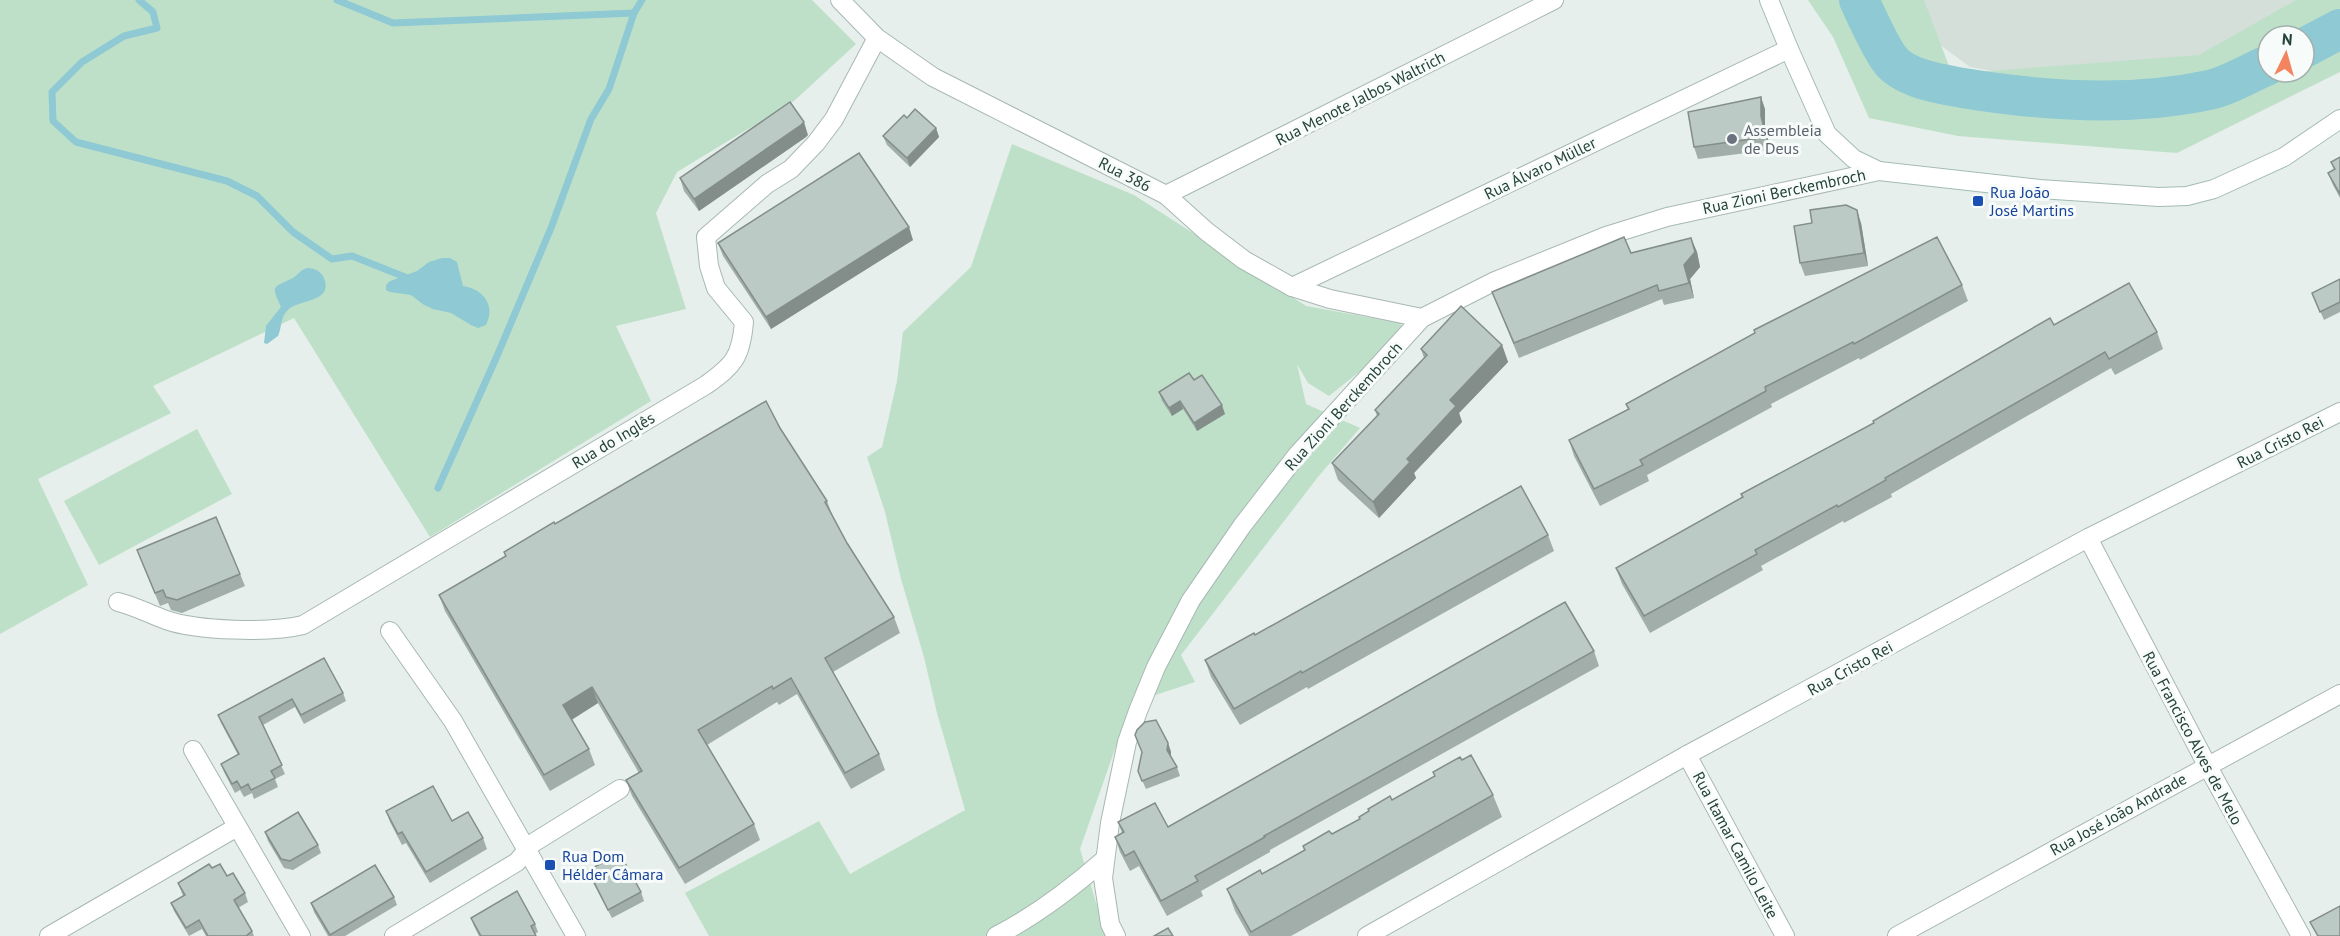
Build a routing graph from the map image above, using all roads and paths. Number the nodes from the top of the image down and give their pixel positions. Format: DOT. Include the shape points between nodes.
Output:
graph roads {
  1 [pos="840,0"];
  2 [pos="1554,0"];
  3 [pos="1769,0"];
  4 [pos="877,38"];
  5 [pos="1789,49"];
  6 [pos="2340,118"];
  7 [pos="1879,171"];
  8 [pos="1166,195"];
  9 [pos="1292,287"];
  10 [pos="1422,318"];
  11 [pos="2340,412"];
  12 [pos="2088,538"];
  13 [pos="118,602"];
  14 [pos="390,631"];
  15 [pos="2340,694"];
  16 [pos="193,750"];
  17 [pos="1687,755"];
  18 [pos="2207,765"];
  19 [pos="620,789"];
  20 [pos="237,827"];
  21 [pos="528,851"];
  22 [pos="1105,859"];
  23 [pos="49,936"];
  24 [pos="301,936"];
  25 [pos="394,936"];
  26 [pos="576,936"];
  27 [pos="996,936"];
  28 [pos="1116,936"];
  29 [pos="1367,936"];
  30 [pos="1785,936"];
  31 [pos="1897,936"];
  32 [pos="2301,936"];
  1 -- 4 [label="street, Rua 386"];
  2 -- 8 [label="street, Rua Menote Jalbos Waltrich"];
  3 -- 5 [label="street"];
  4 -- 8 [label="street, Rua 386" via="933,77"];
  4 -- 13 [label="street, Rua do Inglês" via="834,119 816,142 791,170 767,184 706,237 716,288 744,322 738,358 728,369 303,625 266,631 187,625"];
  5 -- 7 [label="street" via="1827,134 1854,159"];
  5 -- 9 [label="street, Rua Álvaro Müller"];
  6 -- 7 [label="street" via="2284,157 2214,189 2187,196 2040,189"];
  7 -- 10 [label="street, Rua Zioni Berckembroch" via="1636,226 1495,281"];
  8 -- 9 [label="street, Rua 386" via="1244,260"];
  9 -- 10 [label="street, Rua 386"];
  10 -- 22 [label="street, Rua Zioni Berckembroch" via="1297,455 1191,600 1156,668 1127,742"];
  11 -- 12 [label="street, Rua Cristo Rei"];
  12 -- 17 [label="street, Rua Cristo Rei"];
  12 -- 18 [label="street, Rua Francisco Alves de Melo"];
  14 -- 21 [label="street" via="453,721"];
  15 -- 18 [label="street, Rua José João Andrade"];
  16 -- 20 [label="street"];
  17 -- 29 [label="street, Rua Cristo Rei"];
  17 -- 30 [label="street, Rua Itamar Camilo Leite"];
  18 -- 31 [label="street, Rua José João Andrade"];
  18 -- 32 [label="street, Rua Francisco Alves de Melo"];
  19 -- 21 [label="street" via="533,843"];
  20 -- 23 [label="street"];
  20 -- 24 [label="street"];
  21 -- 25 [label="street" via="518,862"];
  21 -- 26 [label="street"];
  22 -- 27 [label="street" via="1048,906"];
  22 -- 28 [label="street, Rua Zioni Berckembroch" via="1105,900"];
}
